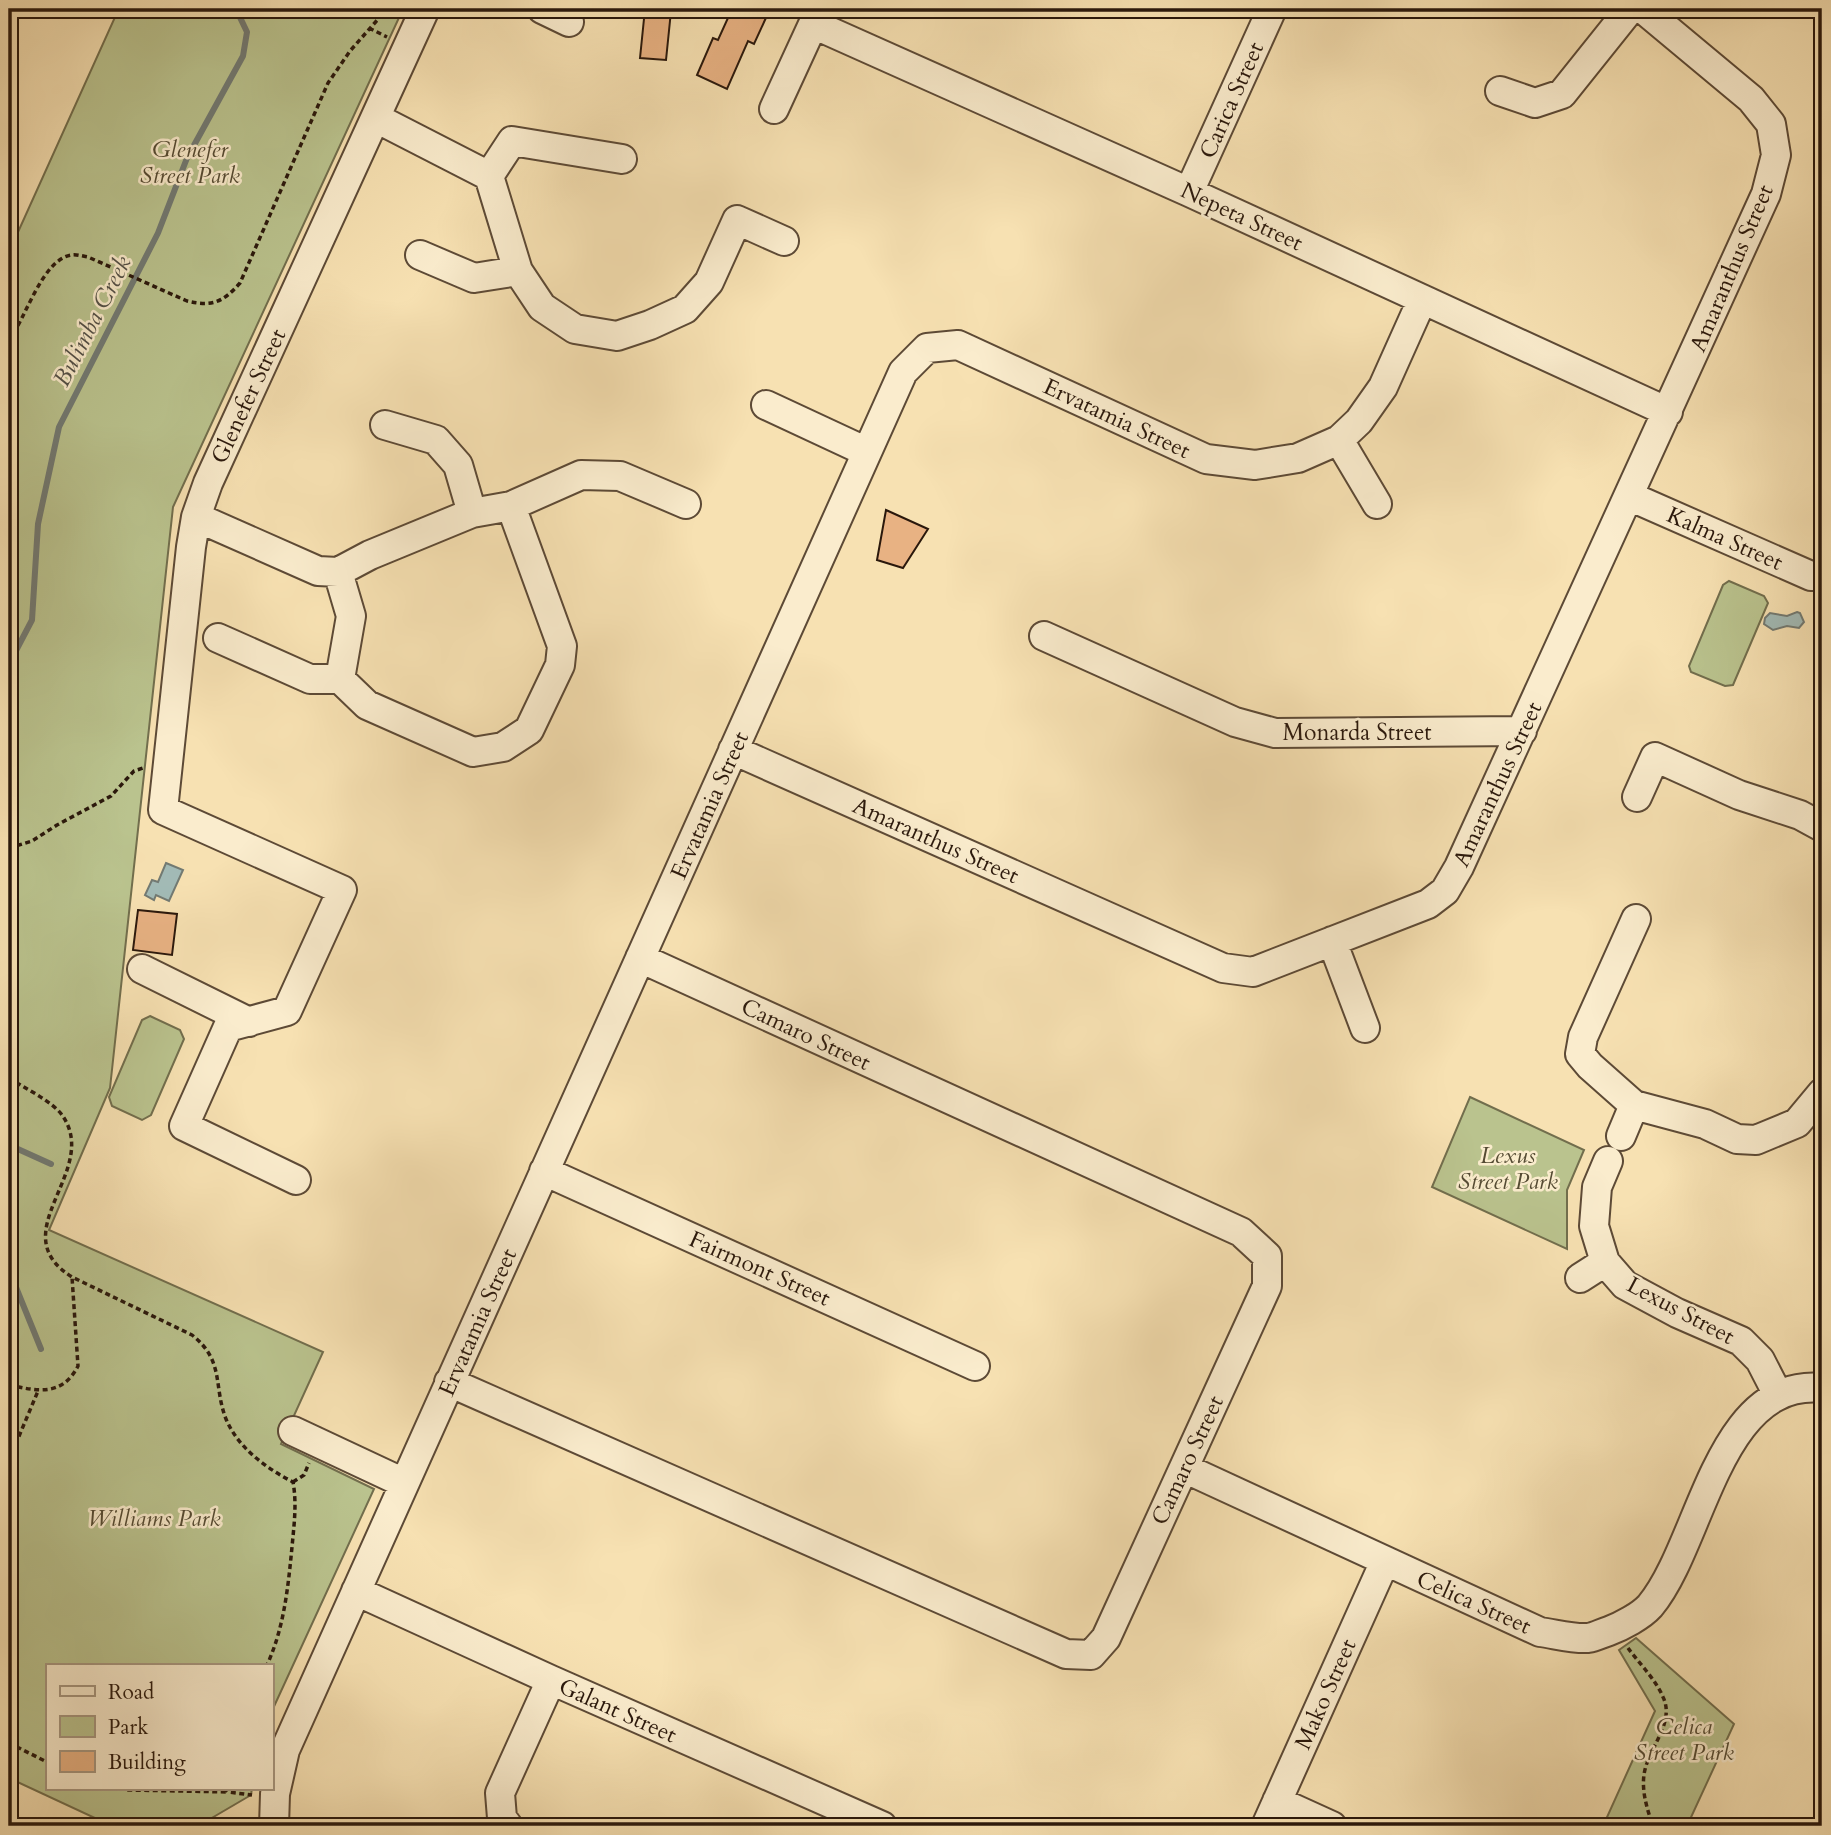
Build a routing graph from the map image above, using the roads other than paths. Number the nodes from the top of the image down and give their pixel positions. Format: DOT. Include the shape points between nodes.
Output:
graph roads {
  1 [pos="425,9"];
  2 [pos="542,9"];
  3 [pos="1272,9"];
  4 [pos="1630,9"];
  5 [pos="1643,9"];
  6 [pos="817,16"];
  7 [pos="569,22"];
  8 [pos="1500,91"];
  9 [pos="774,109"];
  10 [pos="376,118"];
  11 [pos="622,159"];
  12 [pos="489,176"];
  13 [pos="1189,192"];
  14 [pos="784,241"];
  15 [pos="420,254"];
  16 [pos="518,271"];
  17 [pos="1422,300"];
  18 [pos="766,405"];
  19 [pos="1668,412"];
  20 [pos="385,425"];
  21 [pos="1339,440"];
  22 [pos="867,452"];
  23 [pos="1629,496"];
  24 [pos="686,504"];
  25 [pos="1377,504"];
  26 [pos="511,506"];
  27 [pos="472,513"];
  28 [pos="196,517"];
  29 [pos="338,572"];
  30 [pos="1822,575"];
  31 [pos="1044,636"];
  32 [pos="218,638"];
  33 [pos="340,679"];
  34 [pos="1522,731"];
  35 [pos="733,750"];
  36 [pos="1637,797"];
  37 [pos="1822,827"];
  38 [pos="1636,919"];
  39 [pos="1332,941"];
  40 [pos="640,958"];
  41 [pos="142,969"];
  42 [pos="249,1021"];
  43 [pos="1365,1028"];
  44 [pos="1822,1093"];
  45 [pos="1634,1105"];
  46 [pos="1621,1136"];
  47 [pos="1608,1161"];
  48 [pos="544,1171"];
  49 [pos="296,1180"];
  50 [pos="1605,1262"];
  51 [pos="1580,1278"];
  52 [pos="975,1366"];
  53 [pos="449,1382"];
  54 [pos="1822,1388"];
  55 [pos="1778,1395"];
  56 [pos="293,1431"];
  57 [pos="1184,1468"];
  58 [pos="404,1483"];
  59 [pos="1385,1561"];
  60 [pos="356,1591"];
  61 [pos="551,1680"];
  62 [pos="1271,1814"];
  63 [pos="274,1826"];
  64 [pos="508,1826"];
  65 [pos="882,1826"];
  66 [pos="1332,1826"];
  1 -- 10 [label="street, Glenefer Street"];
  2 -- 7 [label="street"];
  3 -- 13 [label="street, Carica Street"];
  4 -- 8 [label="street" via="1562,94 1535,103"];
  5 -- 19 [label="street, Amaranthus Street" via="1751,99 1771,124 1776,155 1766,194"];
  6 -- 9 [label="street"];
  6 -- 13 [label="street, Nepeta Street"];
  10 -- 12 [label="street"];
  10 -- 28 [label="street, Glenefer Street"];
  11 -- 12 [label="street" via="512,141"];
  12 -- 16 [label="street"];
  13 -- 17 [label="street, Nepeta Street"];
  14 -- 16 [label="street" via="737,220 709,282 685,309 617,336 575,329 541,307"];
  15 -- 16 [label="street" via="474,278"];
  17 -- 19 [label="street, Nepeta Street"];
  17 -- 21 [label="street, Ervatamia Street" via="1383,387"];
  18 -- 22 [label="street"];
  19 -- 23 [label="street, Amaranthus Street"];
  20 -- 27 [label="street" via="436,440 458,465"];
  21 -- 22 [label="street, Ervatamia Street" via="1298,458 1255,465 1206,459 958,345 927,348 903,372"];
  21 -- 25 [label="street"];
  22 -- 35 [label="street, Ervatamia Street"];
  23 -- 30 [label="street, Kalma Street" via="1811,576"];
  23 -- 34 [label="street, Amaranthus Street"];
  24 -- 26 [label="street" via="620,476 581,475"];
  26 -- 27 [label="street"];
  26 -- 33 [label="street" via="562,646 560,665 529,730 503,747 473,752 367,705"];
  27 -- 29 [label="street"];
  28 -- 29 [label="street" via="318,571"];
  28 -- 42 [label="street, Glenefer Street" via="163,810 342,890 287,1011"];
  29 -- 33 [label="street" via="351,616"];
  31 -- 34 [label="street, Monarda Street" via="1235,722 1275,733"];
  32 -- 33 [label="street" via="310,679"];
  34 -- 39 [label="street, Amaranthus Street" via="1445,891 1428,904"];
  35 -- 39 [label="street, Amaranthus Street" via="1223,968 1253,972"];
  35 -- 40 [label="street, Ervatamia Street"];
  36 -- 37 [label="street" via="1656,757"];
  38 -- 45 [label="street" via="1583,1037 1580,1054"];
  39 -- 43 [label="street"];
  40 -- 48 [label="street, Ervatamia Street"];
  40 -- 57 [label="street, Camaro Street" via="1241,1232 1267,1256 1267,1286"];
  41 -- 42 [label="street"];
  42 -- 49 [label="street" via="229,1027 184,1126"];
  44 -- 45 [label="street" via="1797,1123 1756,1140 1737,1139 1705,1124"];
  45 -- 46 [label="street"];
  47 -- 50 [label="street, Lexus Street" via="1597,1187 1594,1226"];
  48 -- 52 [label="street, Fairmont Street"];
  48 -- 53 [label="street, Ervatamia Street"];
  50 -- 51 [label="street, Lexus Street"];
  50 -- 55 [label="street, Lexus Street" via="1625,1285 1741,1341 1760,1360"];
  53 -- 57 [label="street, Camaro Street" via="1066,1654 1091,1655 1105,1638"];
  53 -- 58 [label="street, Ervatamia Street"];
  54 -- 55 [label="street, Celica Street"];
  55 -- 59 [label="street, Celica Street" via="1747,1419 1727,1446 1670,1577 1648,1608 1617,1628 1588,1637 1540,1632"];
  56 -- 58 [label="street"];
  57 -- 59 [label="street, Celica Street"];
  58 -- 60 [label="street, Ervatamia Street"];
  59 -- 62 [label="street, Mako Street"];
  60 -- 61 [label="street, Galant Street"];
  60 -- 63 [label="street, Ervatamia Street" via="285,1750 275,1794"];
  61 -- 64 [label="street" via="500,1793 502,1818"];
  61 -- 65 [label="street, Galant Street"];
  62 -- 66 [label="street"];
}
